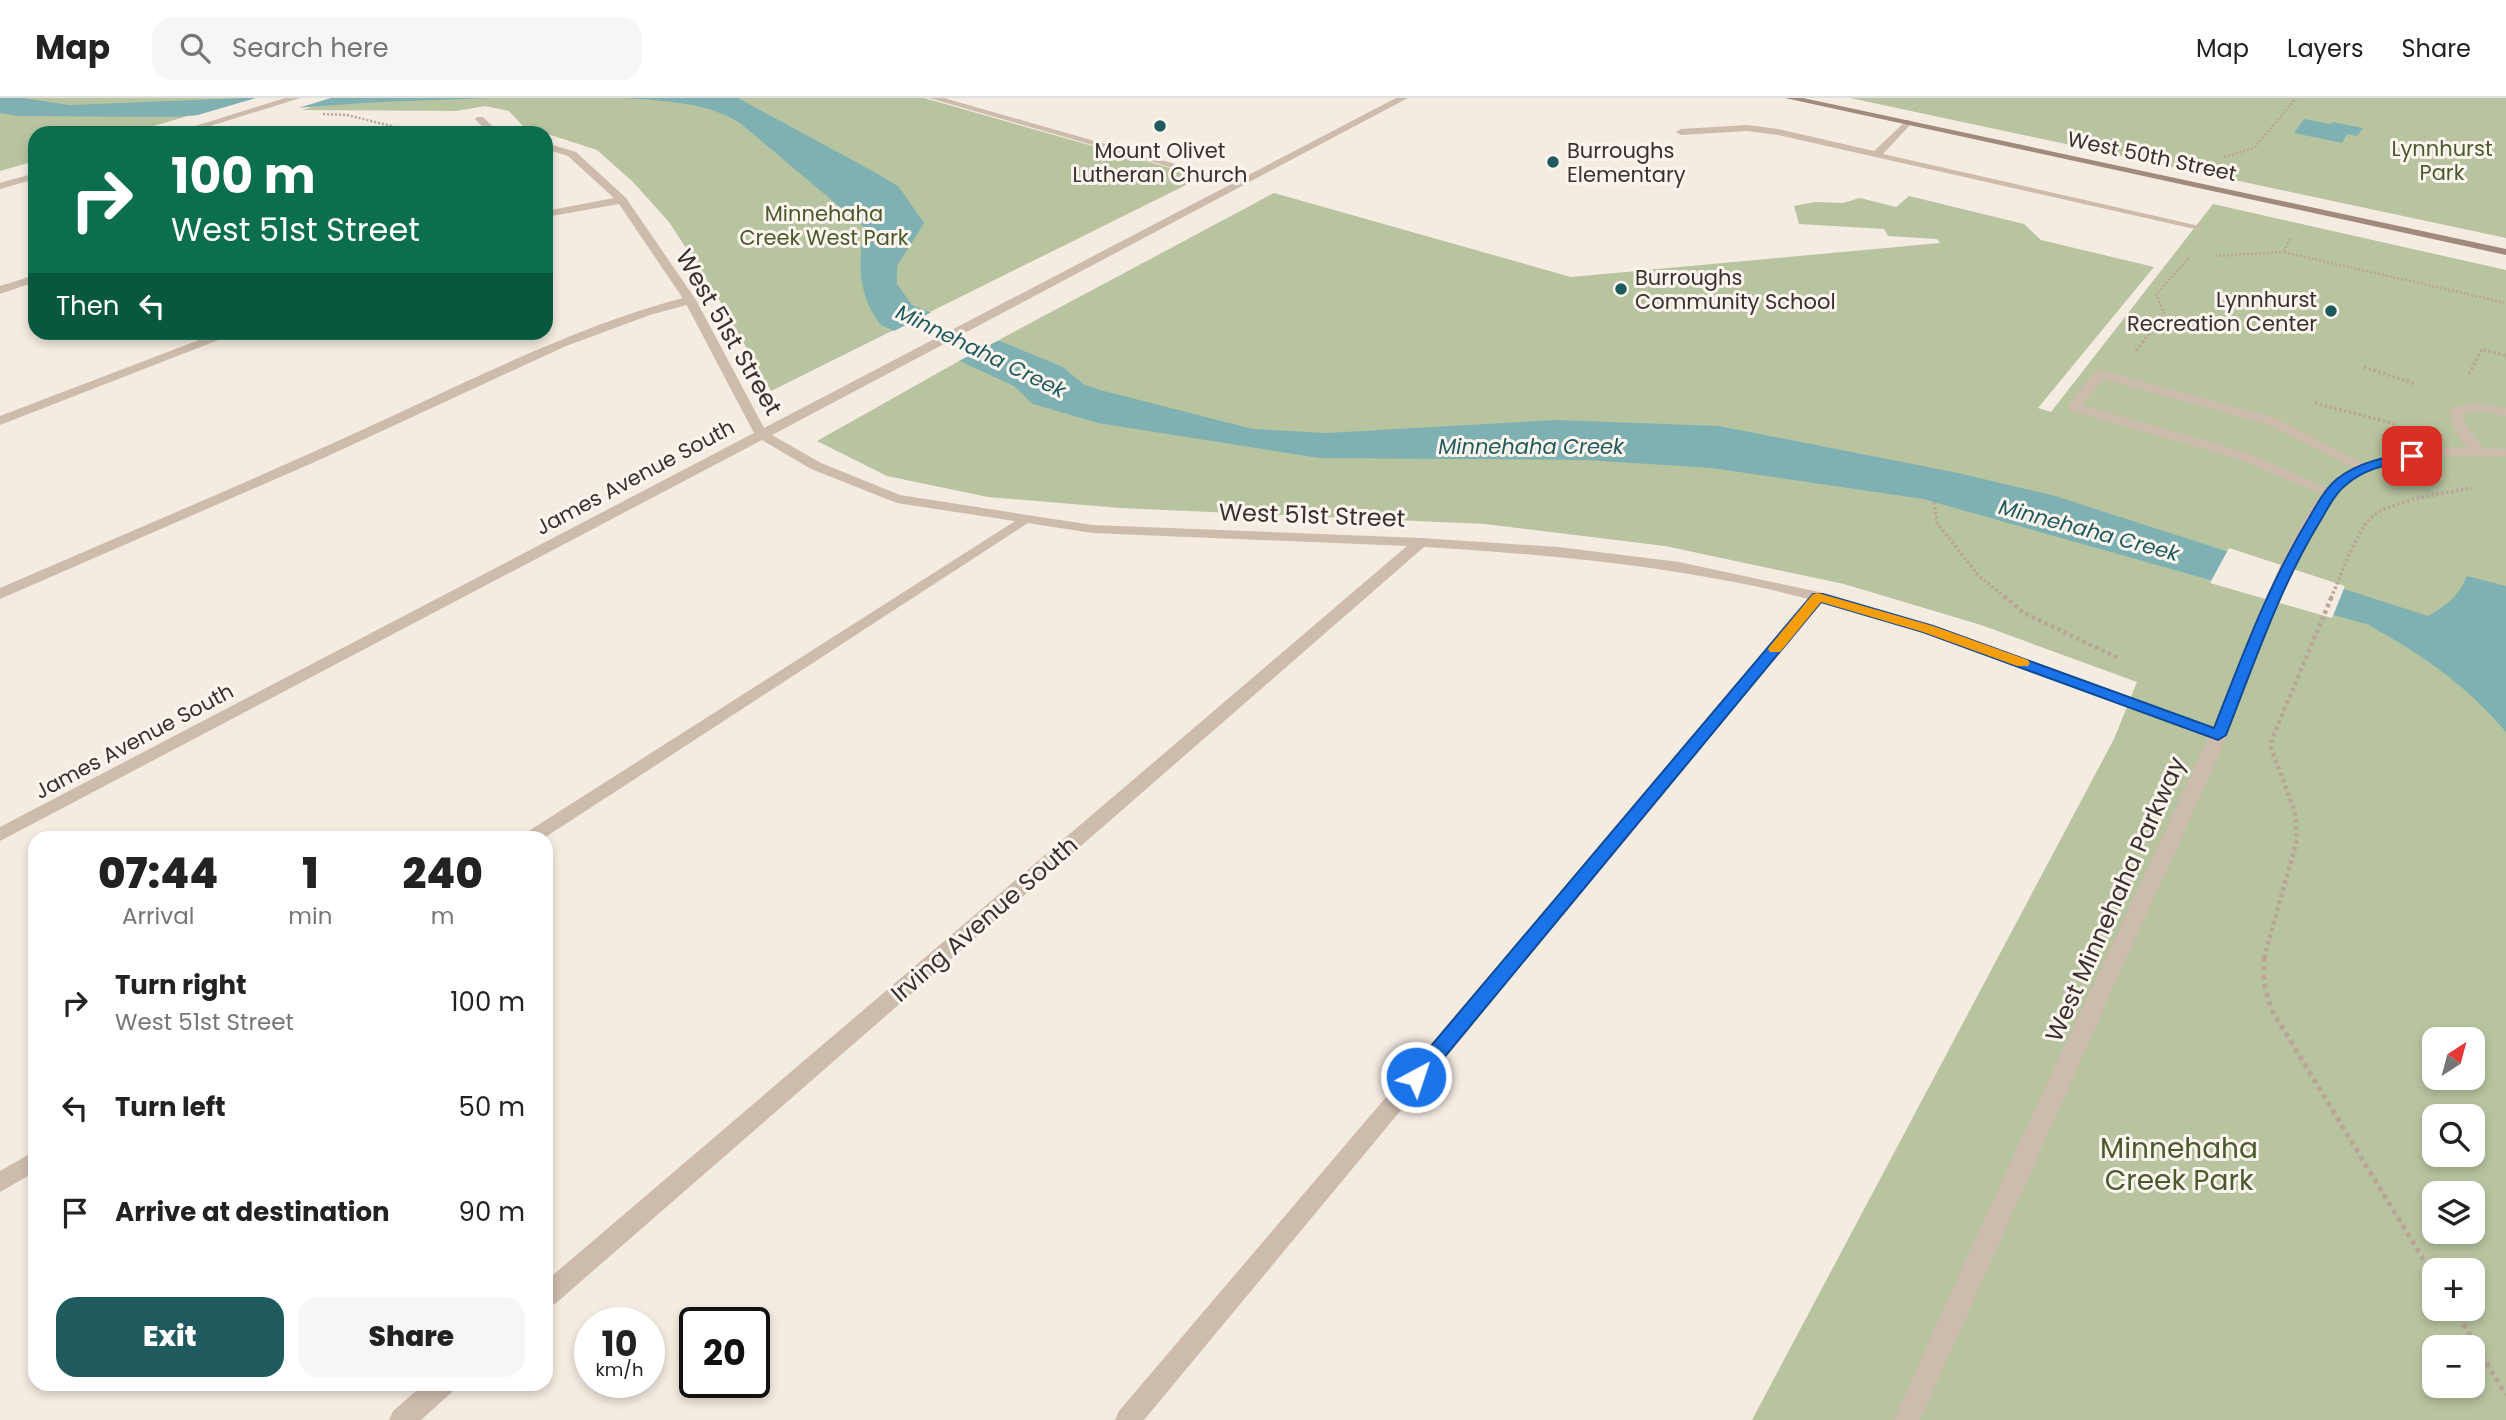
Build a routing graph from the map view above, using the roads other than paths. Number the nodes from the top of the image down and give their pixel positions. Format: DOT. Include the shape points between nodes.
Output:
graph roads {
  1 [pos="295,98"];
  2 [pos="934,98"];
  3 [pos="1403,98"];
  4 [pos="1790,98"];
  5 [pos="1907,123"];
  6 [pos="201,126"];
  7 [pos="1681,132"];
  8 [pos="553,148"];
  9 [pos="1876,155"];
  10 [pos="28,178"];
  11 [pos="1240,184"];
  12 [pos="0,186"];
  13 [pos="622,200"];
  14 [pos="553,213"];
  15 [pos="2199,227"];
  16 [pos="2506,252"];
  17 [pos="28,280"];
  18 [pos="0,290"];
  19 [pos="690,300"];
  20 [pos="212,340"];
  21 [pos="2506,412"];
  22 [pos="0,421"];
  23 [pos="761,434"];
  24 [pos="2480,452"];
  25 [pos="2506,453"];
  26 [pos="2365,468"];
  27 [pos="2331,493"];
  28 [pos="1023,520"];
  29 [pos="1421,542"];
  30 [pos="0,594"];
  31 [pos="1818,597"];
  32 [pos="2218,735"];
  33 [pos="542,831"];
  34 [pos="0,835"];
  35 [pos="28,1165"];
  36 [pos="0,1183"];
  37 [pos="553,1290"];
  38 [pos="435,1391"];
  39 [pos="402,1420"];
  40 [pos="1128,1420"];
  41 [pos="1907,1420"];
  1 -- 6 [label="street"];
  2 -- 11 [label="street"];
  3 -- 11 [label="street, James Avenue South"];
  4 -- 5 [label="main road, West 50th Street"];
  5 -- 9 [label="street"];
  5 -- 16 [label="main road, West 50th Street"];
  7 -- 9 [label="street" via="1747,128"];
  8 -- 13 [label="street, West 51st Street" via="572,154"];
  9 -- 15 [label="street"];
  10 -- 12 [label="street"];
  11 -- 23 [label="street, James Avenue South"];
  13 -- 14 [label="street"];
  13 -- 19 [label="street, West 51st Street"];
  17 -- 18 [label="street"];
  19 -- 23 [label="street, West 51st Street"];
  19 -- 30 [label="street" via="622,318"];
  20 -- 22 [label="street"];
  21 -- 24 [label="street" via="2478,407 2456,411 2459,426"];
  23 -- 28 [label="street, West 51st Street" via="816,466 897,499"];
  23 -- 34 [label="street, James Avenue South"];
  24 -- 25 [label="street, West Minnehaha Parkway"];
  24 -- 26 [label="street, West Minnehaha Parkway" via="2412,456"];
  26 -- 27 [label="street, West Minnehaha Parkway"];
  26 -- 27 [label="street" via="2271,421 2099,374 2074,407 2244,456"];
  27 -- 32 [label="street, West Minnehaha Parkway" via="2302,539"];
  28 -- 29 [label="street, West 51st Street" via="1092,529"];
  28 -- 33 [label="street"];
  29 -- 31 [label="street, West 51st Street" via="1558,551 1679,567"];
  29 -- 37 [label="street, Irving Avenue South"];
  31 -- 32 [label="street, West 51st Street" via="1928,629"];
  31 -- 40 [label="street"];
  32 -- 41 [label="street, West Minnehaha Parkway"];
  35 -- 36 [label="street"];
  38 -- 39 [label="street"];
}
